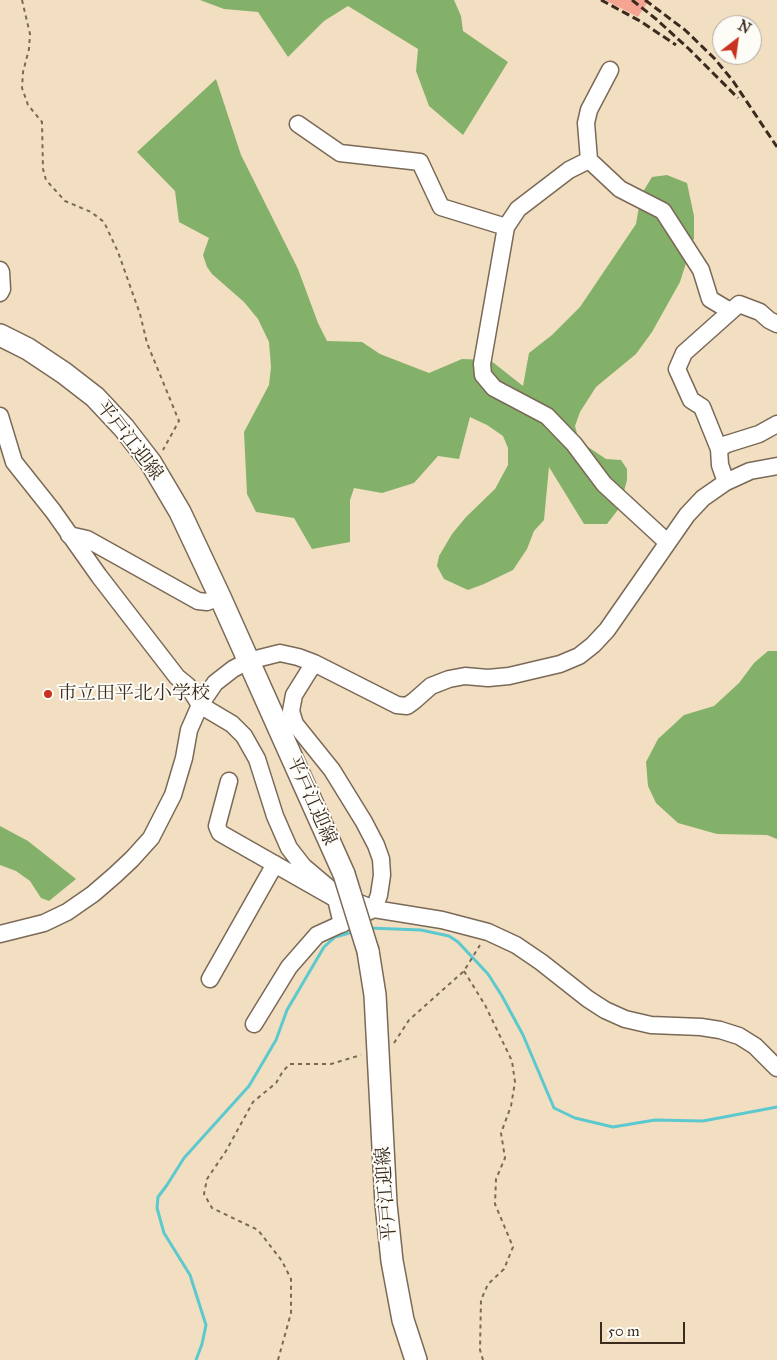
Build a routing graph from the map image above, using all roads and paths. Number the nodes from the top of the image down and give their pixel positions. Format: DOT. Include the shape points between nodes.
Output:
graph roads {
  1 [pos="22,0"];
  2 [pos="610,70"];
  3 [pos="298,124"];
  4 [pos="589,160"];
  5 [pos="506,227"];
  6 [pos="0,270"];
  7 [pos="0,293"];
  8 [pos="730,310"];
  9 [pos="777,324"];
  10 [pos="0,335"];
  11 [pos="0,416"];
  12 [pos="777,424"];
  13 [pos="719,449"];
  14 [pos="151,463"];
  15 [pos="777,466"];
  16 [pos="726,482"];
  17 [pos="69,535"];
  18 [pos="667,542"];
  19 [pos="220,597"];
  20 [pos="248,661"];
  21 [pos="314,663"];
  22 [pos="200,705"];
  23 [pos="229,781"];
  24 [pos="275,864"];
  25 [pos="374,910"];
  26 [pos="342,924"];
  27 [pos="488,932"];
  28 [pos="0,934"];
  29 [pos="464,971"];
  30 [pos="210,980"];
  31 [pos="254,1024"];
  32 [pos="379,1050"];
  33 [pos="777,1068"];
  34 [pos="278,1360"];
  35 [pos="416,1360"];
  36 [pos="483,1360"];
  1 -- 14 [label="path" via="30,34 22,88 28,105 42,122 42,169 46,180 64,201 91,212 104,222 118,252 147,343 179,421 164,449"];
  2 -- 4 [label="street" via="588,110"];
  3 -- 5 [label="street" via="340,153 420,162 441,207"];
  4 -- 5 [label="street" via="568,170 518,208"];
  4 -- 8 [label="street" via="620,189 662,210 701,270 710,299"];
  5 -- 18 [label="street" via="482,364 483,375 494,388 547,416 574,444 604,484"];
  6 -- 7 [label="street"];
  8 -- 9 [label="street" via="739,304 760,312"];
  8 -- 13 [label="street" via="684,353 677,369 691,400 702,407"];
  10 -- 14 [label="main road, 平戸江迎線" via="28,349 95,397"];
  11 -- 17 [label="street" via="14,462"];
  12 -- 13 [label="street"];
  13 -- 16 [label="street"];
  14 -- 19 [label="main road, 平戸江迎線" via="180,512"];
  15 -- 16 [label="street" via="750,471"];
  16 -- 18 [label="street" via="703,498"];
  17 -- 19 [label="street" via="86,539 198,601 207,602"];
  17 -- 22 [label="street"];
  18 -- 21 [label="street" via="607,630 579,656 560,664 509,676 448,679 431,686 407,706 397,705"];
  19 -- 20 [label="main road, 平戸江迎線"];
  20 -- 21 [label="street" via="280,653"];
  20 -- 22 [label="street" via="215,683"];
  20 -- 32 [label="main road, 平戸江迎線, bridge" via="344,874 368,951"];
  21 -- 25 [label="street" via="294,695 291,711 295,724 332,770 376,845 382,875"];
  22 -- 25 [label="street" via="232,724 244,736 257,759 289,848 303,866 330,888"];
  22 -- 28 [label="street" via="189,730 173,795 151,838 93,894 67,912 44,923"];
  23 -- 24 [label="street" via="217,826 220,833"];
  24 -- 26 [label="street" via="336,899"];
  24 -- 30 [label="street"];
  25 -- 26 [label="street"];
  25 -- 27 [label="street" via="442,920"];
  26 -- 31 [label="street" via="317,935 289,967"];
  27 -- 29 [label="path"];
  27 -- 33 [label="street" via="541,962 605,1010 651,1025 701,1027 739,1036"];
  29 -- 32 [label="path" via="409,1020 394,1043"];
  29 -- 36 [label="path" via="485,1005 512,1062 515,1082 501,1133 505,1158 496,1179 495,1204 513,1247 504,1269 488,1284 481,1300 480,1350"];
  32 -- 34 [label="path" via="331,1064 290,1064 276,1083 253,1102 207,1179 204,1194 212,1208 258,1230 282,1260 291,1279 291,1313"];
  32 -- 35 [label="main road, 平戸江迎線" via="392,1261 403,1320"];
}
